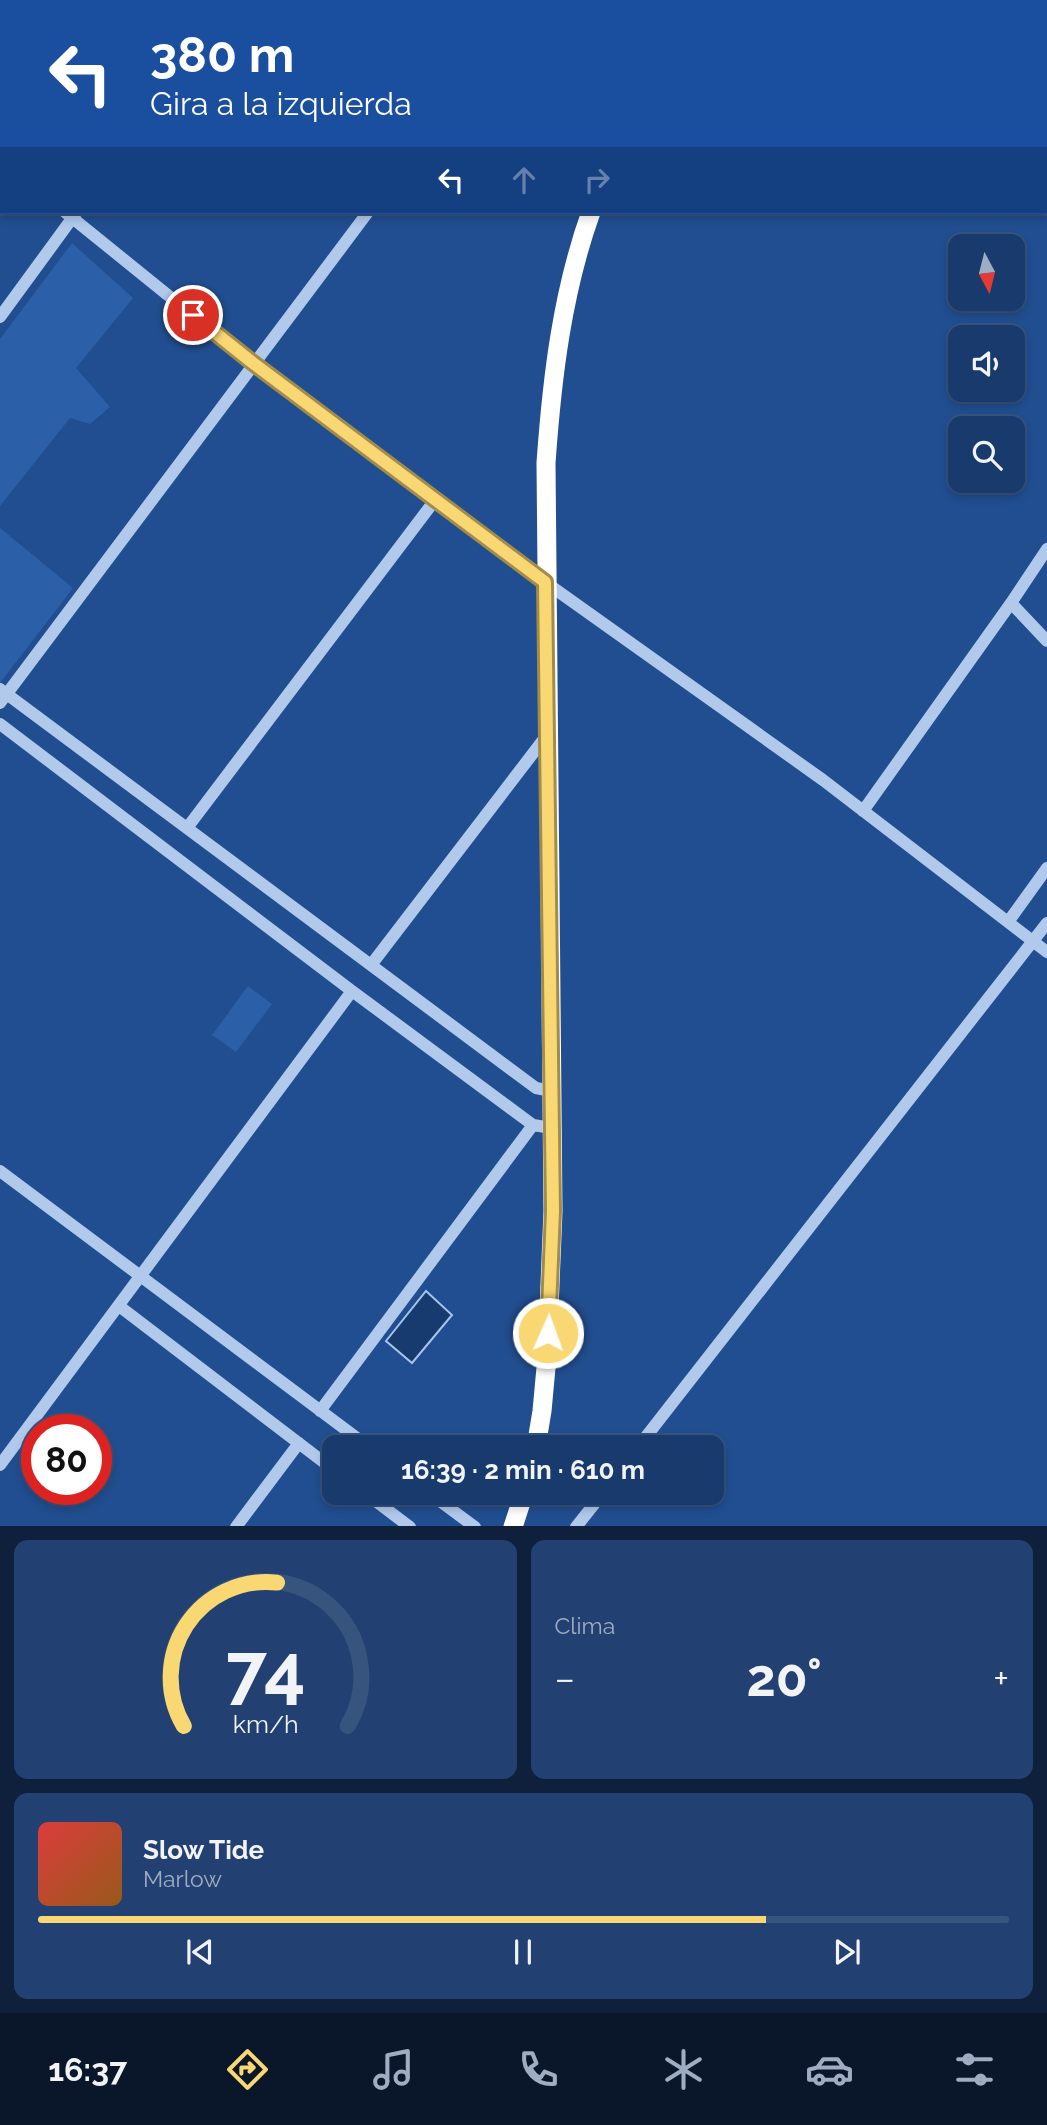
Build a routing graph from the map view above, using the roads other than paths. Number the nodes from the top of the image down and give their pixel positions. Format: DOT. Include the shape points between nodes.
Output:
graph roads {
  1 [pos="72,214"];
  2 [pos="366,214"];
  3 [pos="590,214"];
  4 [pos="0,317"];
  5 [pos="253,363"];
  6 [pos="435,500"];
  7 [pos="1047,548"];
  8 [pos="545,582"];
  9 [pos="1011,603"];
  10 [pos="1047,641"];
  11 [pos="2,695"];
  12 [pos="0,724"];
  13 [pos="547,735"];
  14 [pos="863,811"];
  15 [pos="187,828"];
  16 [pos="1047,869"];
  17 [pos="1008,922"];
  18 [pos="1047,923"];
  19 [pos="1033,941"];
  20 [pos="1047,952"];
  21 [pos="371,965"];
  22 [pos="352,991"];
  23 [pos="551,1091"];
  24 [pos="542,1127"];
  25 [pos="0,1171"];
  26 [pos="141,1277"];
  27 [pos="119,1306"];
  28 [pos="320,1411"];
  29 [pos="353,1435"];
  30 [pos="538,1435"];
  31 [pos="647,1435"];
  32 [pos="299,1443"];
  33 [pos="322,1460"];
  34 [pos="0,1465"];
  35 [pos="381,1505"];
  36 [pos="445,1505"];
  37 [pos="520,1505"];
  38 [pos="593,1505"];
  39 [pos="237,1526"];
  40 [pos="409,1526"];
  41 [pos="474,1526"];
  42 [pos="513,1526"];
  43 [pos="577,1526"];
  1 -- 4 [label="street"];
  1 -- 5 [label="street"];
  2 -- 5 [label="street"];
  3 -- 8 [label="highway" via="552,379 545,463"];
  5 -- 6 [label="street"];
  5 -- 11 [label="street"];
  6 -- 8 [label="street"];
  6 -- 15 [label="street"];
  7 -- 9 [label="street"];
  8 -- 13 [label="highway"];
  8 -- 14 [label="street"];
  9 -- 10 [label="street"];
  9 -- 14 [label="street"];
  11 -- 15 [label="street"];
  12 -- 22 [label="street"];
  13 -- 21 [label="street"];
  13 -- 23 [label="highway"];
  14 -- 17 [label="street"];
  15 -- 21 [label="street"];
  16 -- 17 [label="street"];
  17 -- 19 [label="street"];
  18 -- 19 [label="street"];
  19 -- 20 [label="street"];
  19 -- 31 [label="street"];
  21 -- 23 [label="street" via="536,1088"];
  22 -- 24 [label="street"];
  22 -- 26 [label="street"];
  23 -- 24 [label="highway"];
  24 -- 28 [label="street"];
  24 -- 30 [label="highway" via="553,1211 547,1357"];
  25 -- 26 [label="street"];
  26 -- 27 [label="street"];
  26 -- 28 [label="street"];
  27 -- 32 [label="street"];
  27 -- 34 [label="street"];
  28 -- 29 [label="street"];
  32 -- 33 [label="street"];
  32 -- 39 [label="street"];
  35 -- 40 [label="street"];
  36 -- 41 [label="street"];
  37 -- 42 [label="highway"];
  38 -- 43 [label="street"];
}
